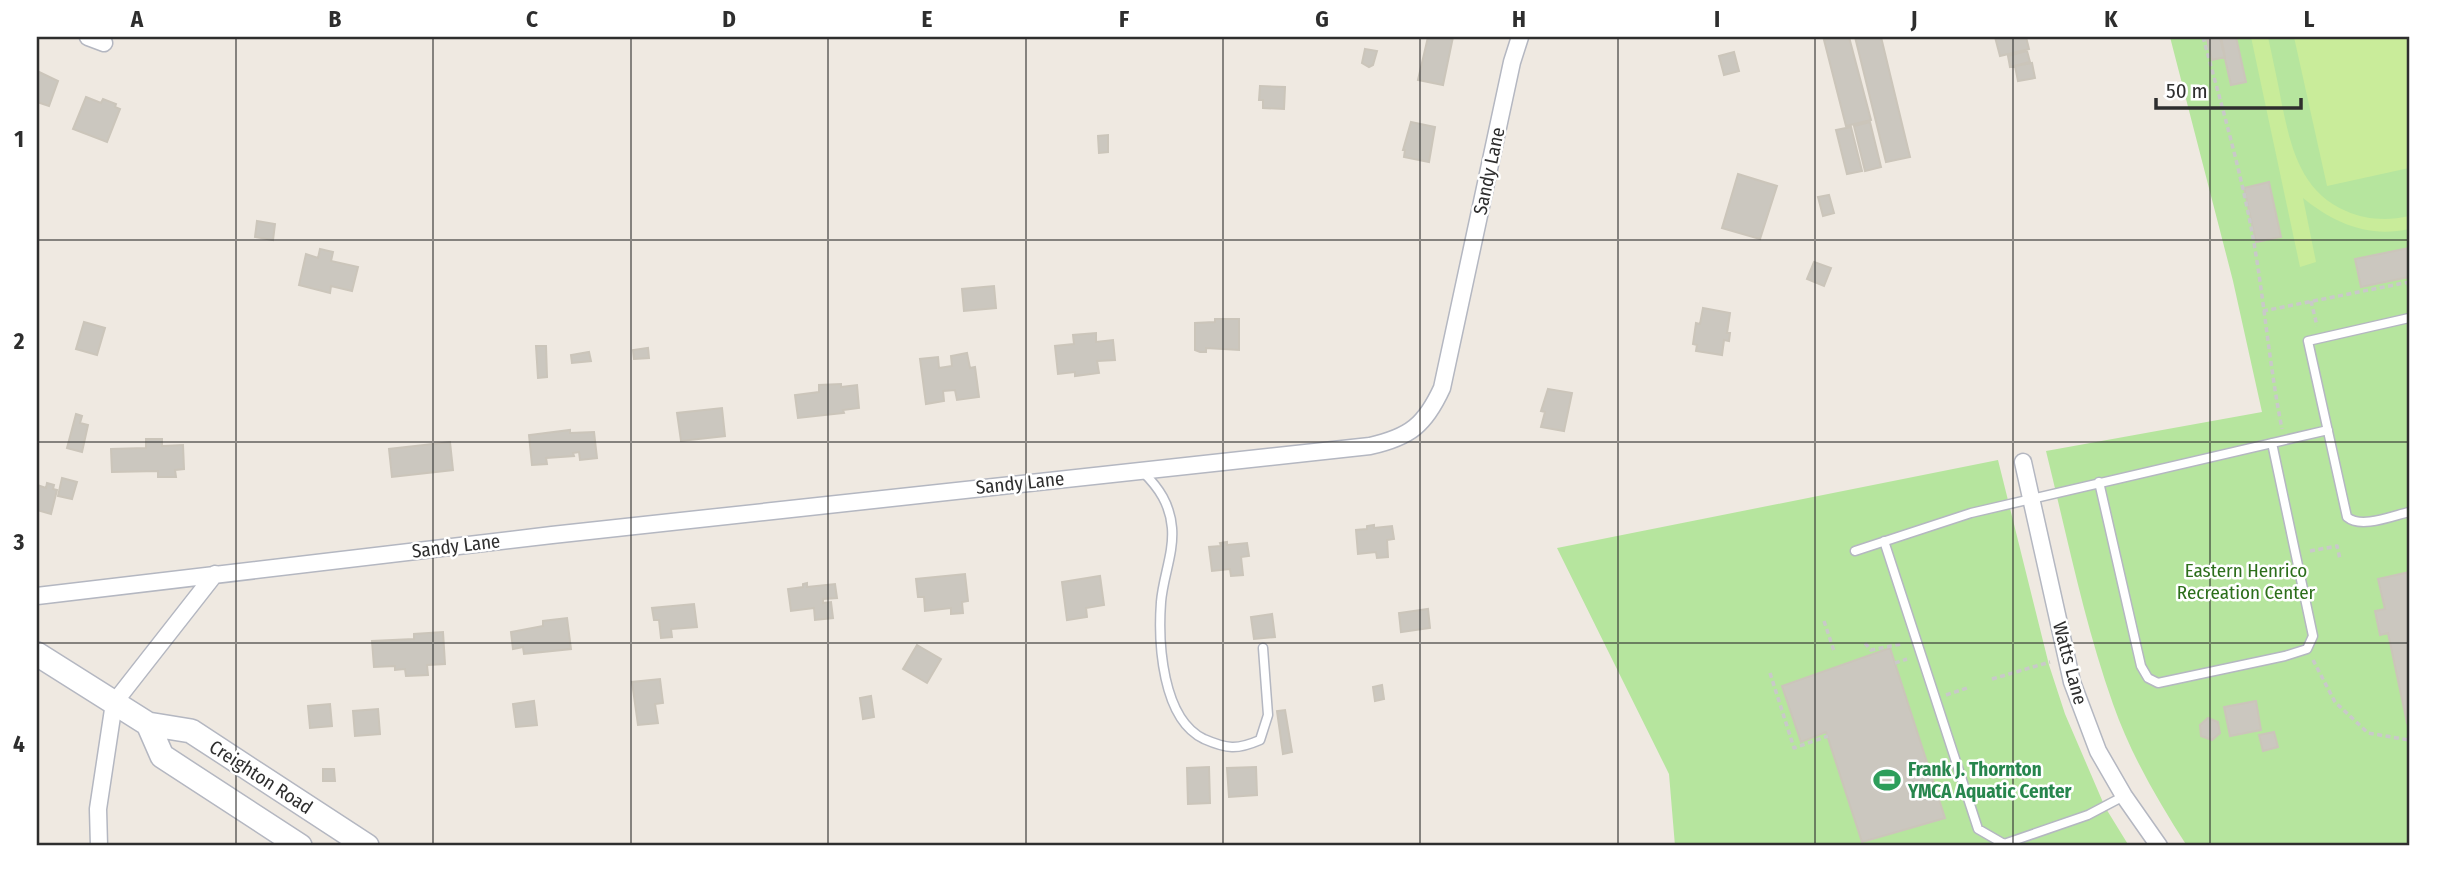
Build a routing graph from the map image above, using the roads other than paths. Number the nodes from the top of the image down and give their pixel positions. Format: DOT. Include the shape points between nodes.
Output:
graph roads {
  1 [pos="1520,37"];
  2 [pos="2409,318"];
  3 [pos="2328,430"];
  4 [pos="2272,443"];
  5 [pos="2023,462"];
  6 [pos="1141,470"];
  7 [pos="2099,482"];
  8 [pos="2031,498"];
  9 [pos="2409,512"];
  10 [pos="1884,541"];
  11 [pos="1855,551"];
  12 [pos="215,574"];
  13 [pos="37,596"];
  14 [pos="1264,648"];
  15 [pos="37,654"];
  16 [pos="114,703"];
  17 [pos="148,724"];
  18 [pos="2124,796"];
  19 [pos="99,846"];
  20 [pos="300,846"];
  21 [pos="367,846"];
  22 [pos="2159,846"];
  1 -- 6 [label="street, Sandy Lane" via="1442,388 1422,422 1404,436 1370,446"];
  2 -- 3 [label="lane" via="2308,341"];
  3 -- 4 [label="lane"];
  3 -- 9 [label="lane" via="2347,517 2362,523"];
  4 -- 7 [label="lane"];
  4 -- 7 [label="lane" via="2313,636 2307,649 2285,656 2158,683 2148,678 2141,666"];
  5 -- 8 [label="street, Watts Lane"];
  6 -- 12 [label="street, Sandy Lane"];
  6 -- 14 [label="lane" via="1160,490 1172,527 1161,601 1164,668 1180,718 1197,735 1241,748 1260,740 1268,715"];
  7 -- 8 [label="lane"];
  8 -- 10 [label="lane"];
  8 -- 18 [label="street, Watts Lane" via="2072,682 2098,751"];
  10 -- 11 [label="lane"];
  10 -- 18 [label="lane" via="1978,829 2004,844 2088,815"];
  12 -- 13 [label="street, Sandy Lane"];
  12 -- 16 [label="street"];
  15 -- 16 [label="main road, Creighton Road"];
  16 -- 17 [label="main road, Creighton Road"];
  16 -- 19 [label="street" via="98,809"];
  17 -- 20 [label="main road, Creighton Road" via="162,756"];
  17 -- 21 [label="main road, Creighton Road" via="191,731"];
  18 -- 22 [label="street, Watts Lane"];
}
